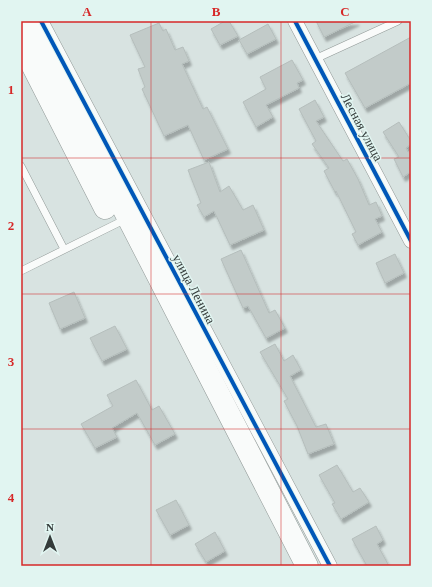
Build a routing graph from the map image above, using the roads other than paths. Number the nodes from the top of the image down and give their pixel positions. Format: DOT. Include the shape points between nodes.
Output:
graph roads {
  1 [pos="27,21"];
  2 [pos="41,21"];
  3 [pos="295,21"];
  4 [pos="398,21"];
  5 [pos="21,43"];
  6 [pos="315,59"];
  7 [pos="21,166"];
  8 [pos="121,221"];
  9 [pos="411,241"];
  10 [pos="64,249"];
  11 [pos="21,271"];
  12 [pos="290,566"];
  13 [pos="307,566"];
  14 [pos="330,566"];
  1 -- 8 [label="main road, улица Ленина"];
  2 -- 14 [label="street, улица Ленина"];
  3 -- 6 [label="street, Лесная улица"];
  4 -- 6 [label="lane"];
  5 -- 8 [label="main road, улица Ленина"];
  6 -- 9 [label="street, Лесная улица"];
  7 -- 10 [label="lane"];
  8 -- 10 [label="lane"];
  8 -- 12 [label="main road, улица Ленина"];
  8 -- 13 [label="main road, улица Ленина"];
  10 -- 11 [label="lane"];
}
